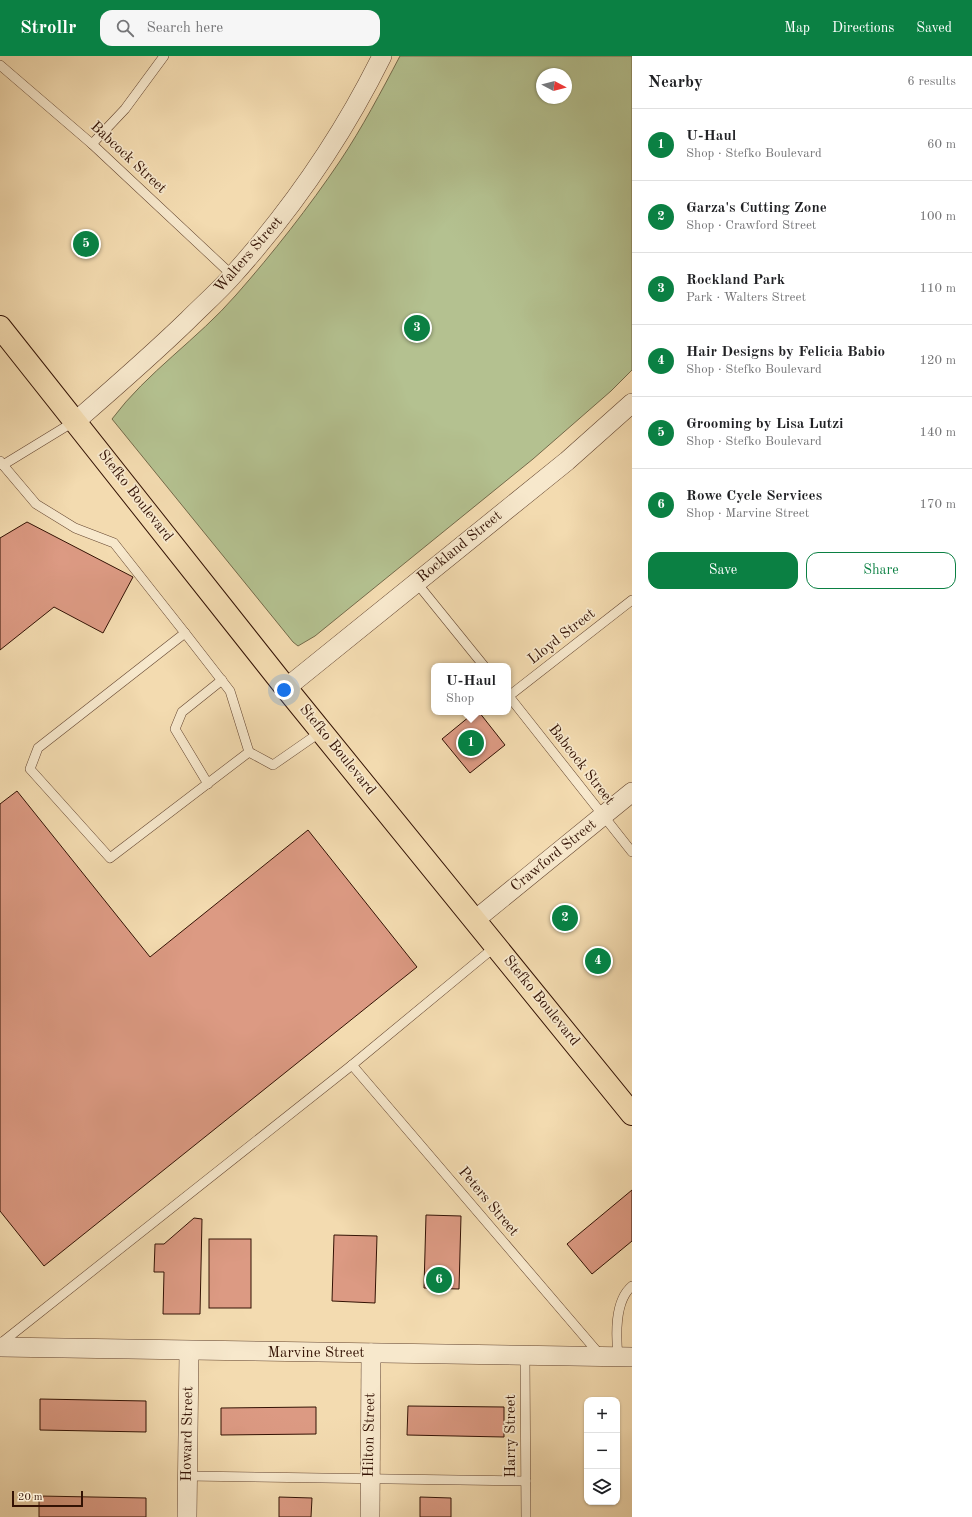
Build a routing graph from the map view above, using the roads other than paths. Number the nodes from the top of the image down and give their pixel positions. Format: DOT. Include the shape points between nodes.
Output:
graph roads {
  1 [pos="164,56"];
  2 [pos="382,56"];
  3 [pos="0,65"];
  4 [pos="92,144"];
  5 [pos="233,276"];
  6 [pos="0,326"];
  7 [pos="632,403"];
  8 [pos="76,421"];
  9 [pos="2,463"];
  10 [pos="416,582"];
  11 [pos="632,600"];
  12 [pos="185,633"];
  13 [pos="482,663"];
  14 [pos="222,680"];
  15 [pos="286,688"];
  16 [pos="511,694"];
  17 [pos="511,700"];
  18 [pos="322,731"];
  19 [pos="249,752"];
  20 [pos="208,784"];
  21 [pos="632,792"];
  22 [pos="603,816"];
  23 [pos="632,852"];
  24 [pos="475,920"];
  25 [pos="496,946"];
  26 [pos="352,1065"];
  27 [pos="632,1114"];
  28 [pos="632,1286"];
  29 [pos="0,1346"];
  30 [pos="189,1352"];
  31 [pos="371,1353"];
  32 [pos="526,1356"];
  33 [pos="617,1357"];
  34 [pos="188,1476"];
  35 [pos="370,1478"];
  36 [pos="526,1481"];
  37 [pos="187,1517"];
  38 [pos="370,1517"];
  39 [pos="526,1517"];
  1 -- 4 [label="lane" via="125,109"];
  2 -- 5 [label="street, Walters Street" via="312,174 273,228"];
  3 -- 4 [label="lane, Babcock Street"];
  4 -- 5 [label="lane, Babcock Street"];
  5 -- 8 [label="street, Walters Street"];
  6 -- 8 [label="main road, Stefko Boulevard"];
  7 -- 10 [label="street, Rockland Street" via="567,461"];
  8 -- 9 [label="lane"];
  8 -- 15 [label="main road, Stefko Boulevard"];
  9 -- 12 [label="lane" via="36,504 74,528 114,543"];
  10 -- 13 [label="lane"];
  10 -- 15 [label="street, Rockland Street"];
  11 -- 16 [label="lane, Lloyd Street"];
  12 -- 14 [label="lane"];
  12 -- 20 [label="lane" via="38,748 30,769 110,858"];
  14 -- 19 [label="lane" via="230,690"];
  14 -- 20 [label="lane" via="182,712 175,729"];
  15 -- 18 [label="main road, Stefko Boulevard"];
  17 -- 22 [label="lane, Babcock Street"];
  18 -- 19 [label="lane" via="274,765"];
  18 -- 24 [label="main road, Stefko Boulevard"];
  19 -- 20 [label="lane"];
  21 -- 22 [label="street, Crawford Street"];
  22 -- 23 [label="lane, Babcock Street"];
  22 -- 24 [label="street, Crawford Street"];
  24 -- 25 [label="main road, Stefko Boulevard"];
  25 -- 26 [label="lane"];
  25 -- 27 [label="main road, Stefko Boulevard"];
  26 -- 29 [label="lane"];
  26 -- 33 [label="lane, Peters Street"];
  28 -- 33 [label="lane" via="626,1291 621,1306 616,1334"];
  29 -- 30 [label="street, Marvine Street"];
  30 -- 31 [label="street, Marvine Street"];
  30 -- 34 [label="street, Howard Street"];
  31 -- 32 [label="street, Marvine Street"];
  31 -- 35 [label="street, Hilton Street"];
  32 -- 33 [label="street, Marvine Street"];
  32 -- 36 [label="lane, Harry Street"];
  34 -- 35 [label="lane"];
  34 -- 37 [label="street, Howard Street"];
  35 -- 36 [label="lane"];
  35 -- 38 [label="street, Hilton Street"];
  36 -- 39 [label="lane, Harry Street"];
}
